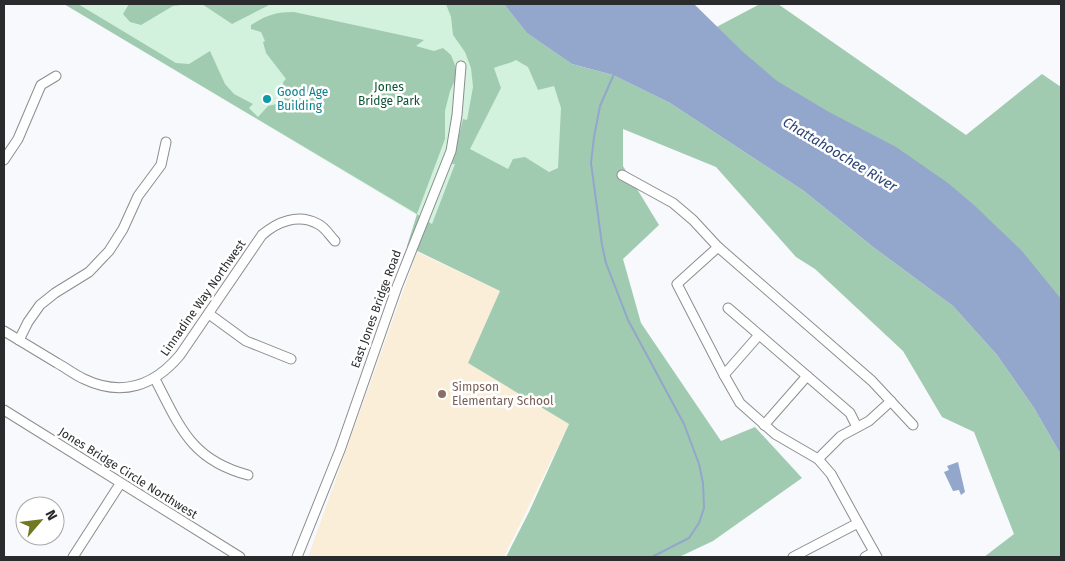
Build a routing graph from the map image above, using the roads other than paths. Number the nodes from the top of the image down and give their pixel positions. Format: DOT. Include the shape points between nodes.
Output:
graph roads {
  1 [pos="461,66"];
  2 [pos="56,76"];
  3 [pos="166,142"];
  4 [pos="4,160"];
  5 [pos="622,175"];
  6 [pos="335,241"];
  7 [pos="718,247"];
  8 [pos="728,308"];
  9 [pos="209,314"];
  10 [pos="4,331"];
  11 [pos="760,335"];
  12 [pos="19,340"];
  13 [pos="291,359"];
  14 [pos="724,375"];
  15 [pos="807,376"];
  16 [pos="155,379"];
  17 [pos="891,401"];
  18 [pos="4,410"];
  19 [pos="764,425"];
  20 [pos="913,425"];
  21 [pos="857,427"];
  22 [pos="818,459"];
  23 [pos="248,475"];
  24 [pos="120,484"];
  25 [pos="858,523"];
  26 [pos="876,555"];
  27 [pos="73,557"];
  28 [pos="240,557"];
  29 [pos="297,557"];
  30 [pos="793,557"];
  31 [pos="865,557"];
  1 -- 29 [label="street, East Jones Bridge Road" via="451,151"];
  2 -- 4 [label="street" via="41,85 18,139"];
  3 -- 12 [label="street" via="161,165 138,196 109,251 89,272 40,305"];
  5 -- 7 [label="street" via="673,203"];
  6 -- 9 [label="street, Linnadine Way Northwest" via="319,224 305,219 274,225 262,235"];
  7 -- 14 [label="street" via="677,284"];
  7 -- 17 [label="street"];
  8 -- 11 [label="street"];
  9 -- 13 [label="street" via="246,340"];
  9 -- 16 [label="street, Linnadine Way Northwest" via="169,369"];
  10 -- 12 [label="street, Linnadine Way Northwest"];
  11 -- 14 [label="street"];
  11 -- 15 [label="street"];
  12 -- 16 [label="street, Linnadine Way Northwest" via="83,379 104,386 122,388"];
  14 -- 19 [label="street" via="740,403"];
  15 -- 19 [label="street"];
  15 -- 21 [label="street" via="850,413"];
  16 -- 23 [label="street" via="179,426 199,450 229,470"];
  17 -- 20 [label="street"];
  17 -- 21 [label="street" via="869,421"];
  18 -- 24 [label="street, Jones Bridge Circle Northwest"];
  19 -- 22 [label="street"];
  21 -- 22 [label="street" via="841,436"];
  22 -- 25 [label="street" via="831,474"];
  24 -- 27 [label="street"];
  24 -- 28 [label="street, Jones Bridge Circle Northwest"];
  25 -- 26 [label="street"];
  25 -- 30 [label="street"];
  26 -- 31 [label="street"];
}
